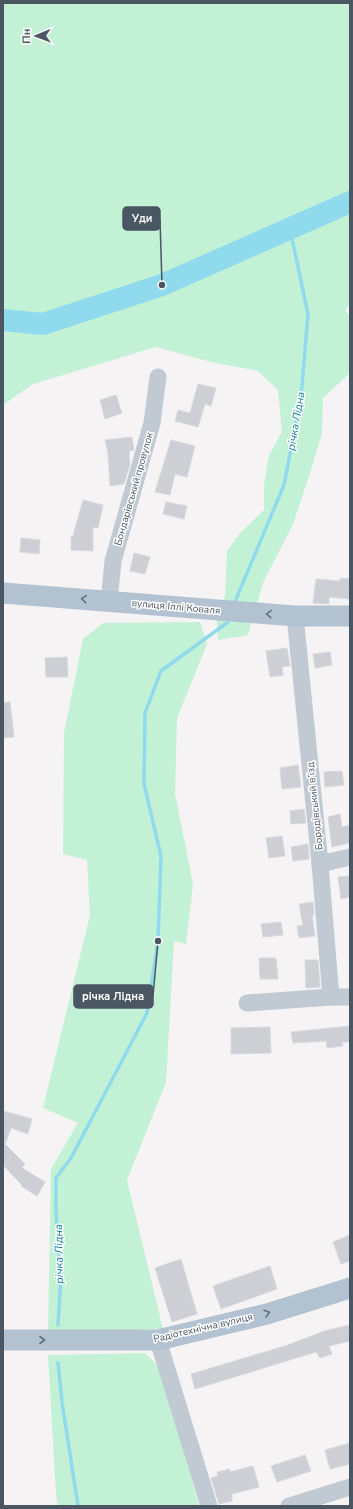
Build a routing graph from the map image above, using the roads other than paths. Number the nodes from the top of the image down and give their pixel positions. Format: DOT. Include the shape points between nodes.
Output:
graph roads {
  1 [pos="158,377"];
  2 [pos="3,593"];
  3 [pos="109,601"];
  4 [pos="295,616"];
  5 [pos="350,616"];
  6 [pos="350,857"];
  7 [pos="320,864"];
  8 [pos="331,997"];
  9 [pos="350,997"];
  10 [pos="247,1003"];
  11 [pos="350,1288"];
  12 [pos="3,1340"];
  13 [pos="158,1340"];
  14 [pos="350,1487"];
  15 [pos="209,1506"];
  16 [pos="289,1506"];
  1 -- 3 [label="street, Бондарівський провулок" via="152,423 114,561"];
  3 -- 2 [label="main road, вулиця Іллі Коваля, one-way"];
  4 -- 3 [label="main road, вулиця Іллі Коваля, one-way"];
  4 -- 5 [label="main road, вулиця Іллі Коваля"];
  4 -- 7 [label="street, Бородівський в’їзд"];
  6 -- 7 [label="street"];
  7 -- 8 [label="street, Бородівський в’їзд"];
  8 -- 9 [label="street"];
  8 -- 10 [label="street"];
  13 -- 11 [label="main road, Радіотехнічна вулиця, one-way" via="267,1314"];
  12 -- 13 [label="main road, Радіотехнічна вулиця, one-way"];
  13 -- 15 [label="street"];
  14 -- 16 [label="street"];
}
